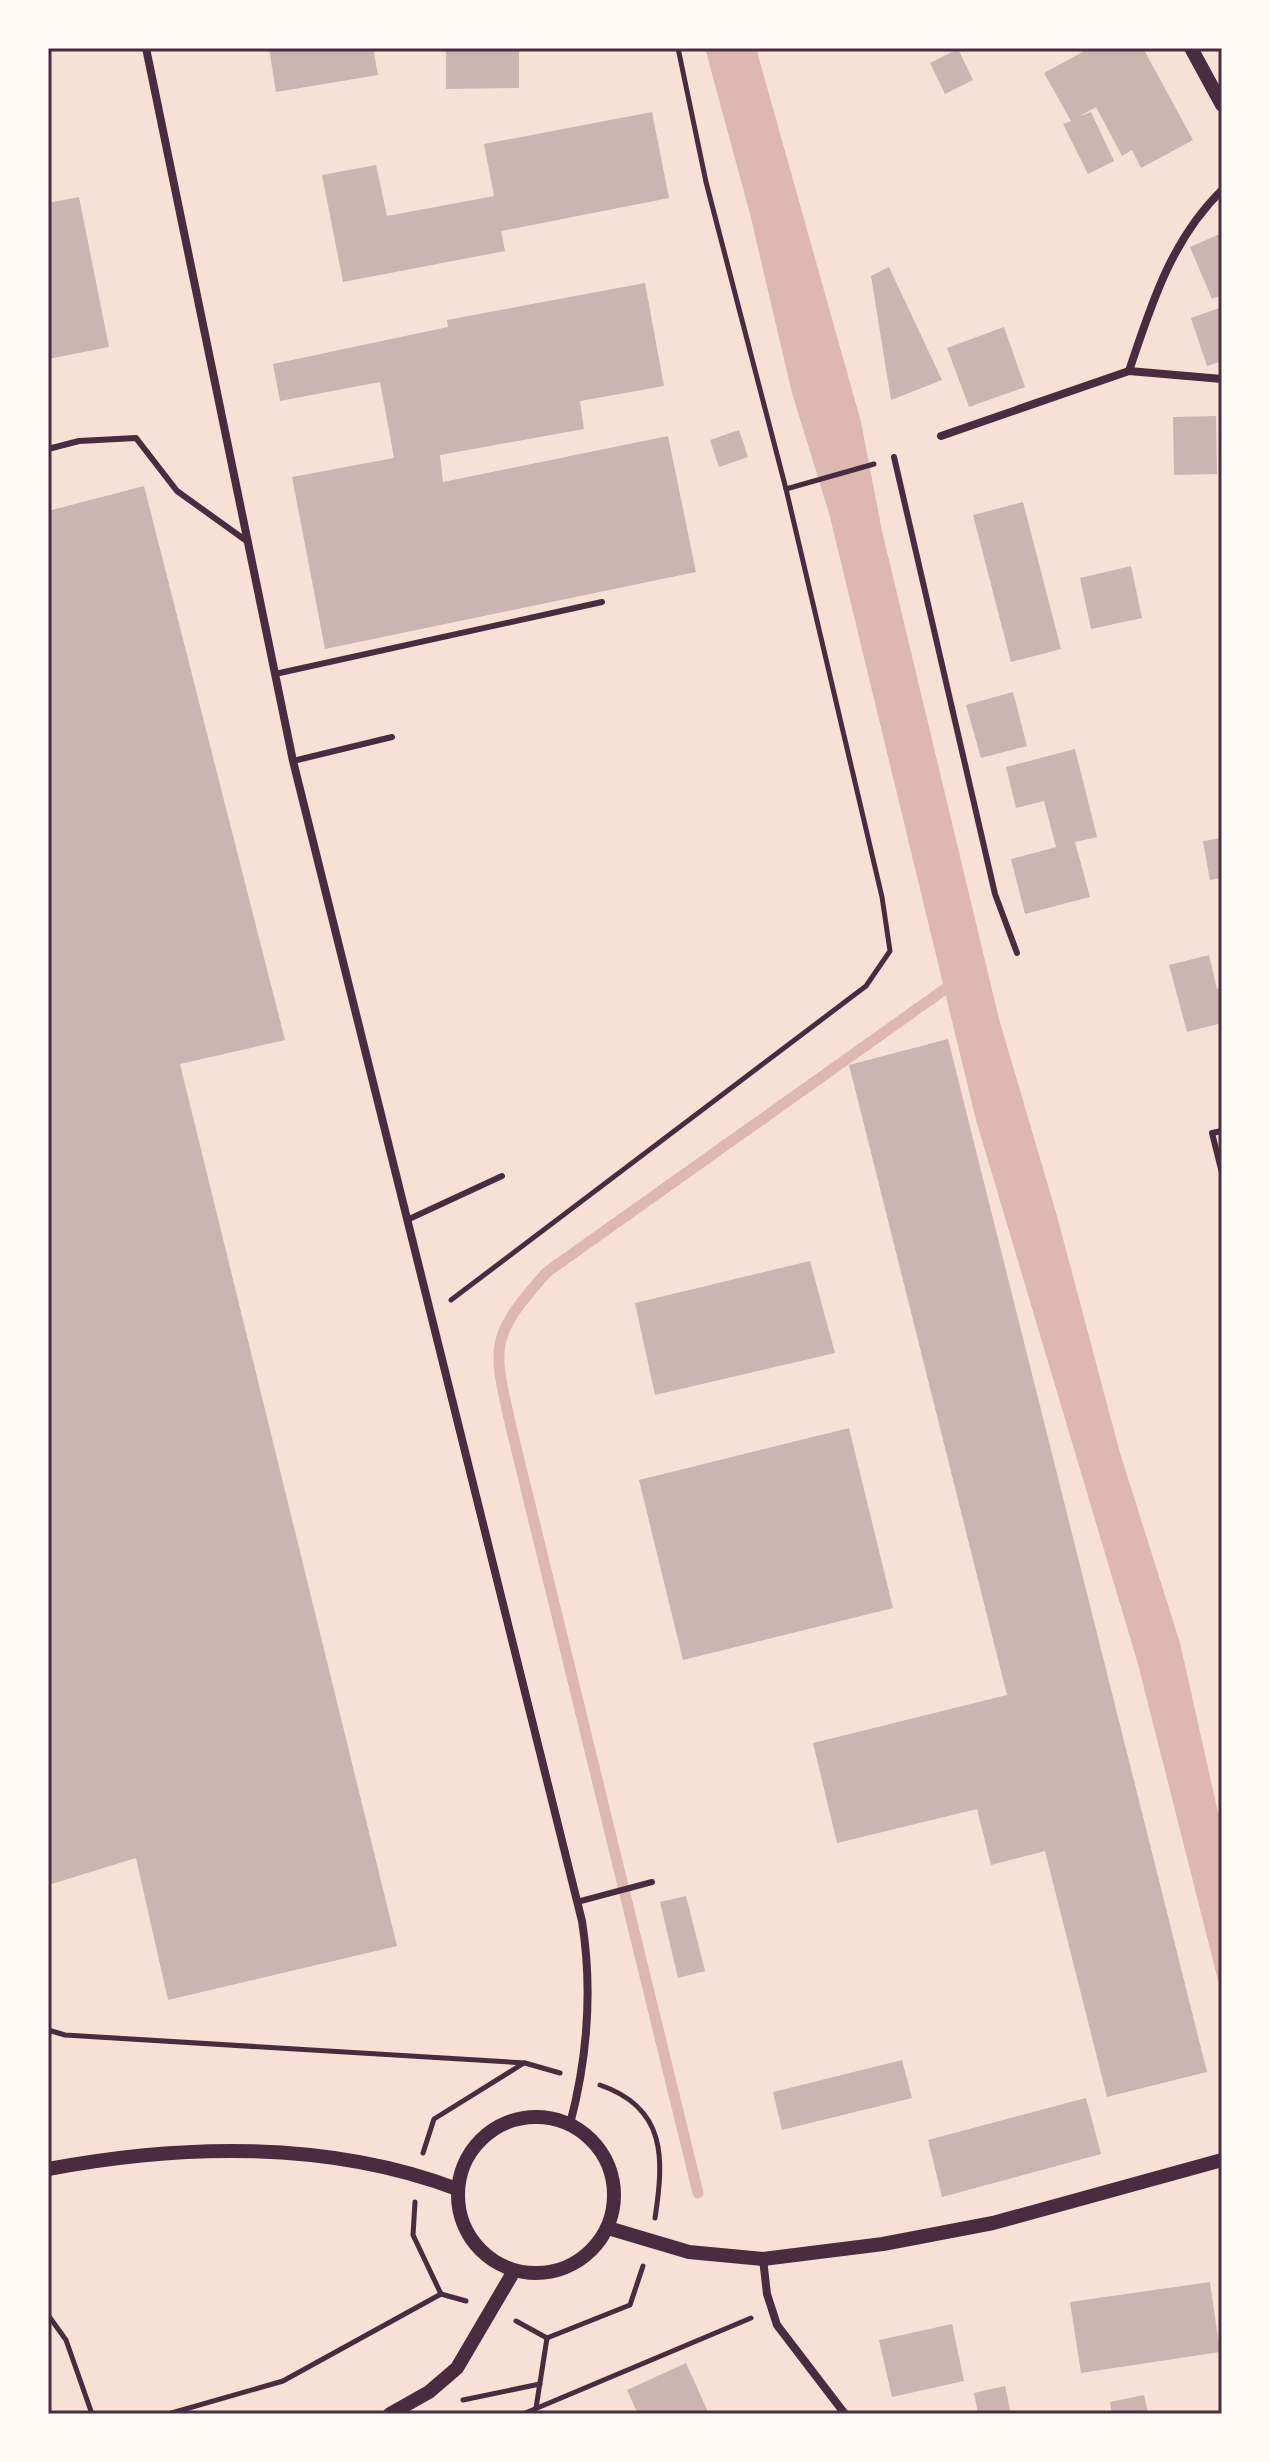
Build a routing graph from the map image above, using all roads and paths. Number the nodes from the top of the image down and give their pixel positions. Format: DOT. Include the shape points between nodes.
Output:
graph roads {
  1 [pos="146,48"];
  2 [pos="678,48"];
  3 [pos="1191,48"];
  4 [pos="1222,105"];
  5 [pos="1222,190"];
  6 [pos="1129,371"];
  7 [pos="1222,379"];
  8 [pos="941,436"];
  9 [pos="48,449"];
  10 [pos="894,457"];
  11 [pos="881,462"];
  12 [pos="786,489"];
  13 [pos="248,542"];
  14 [pos="602,602"];
  15 [pos="275,674"];
  16 [pos="392,737"];
  17 [pos="293,761"];
  18 [pos="1017,953"];
  19 [pos="1222,1131"];
  20 [pos="1222,1173"];
  21 [pos="502,1176"];
  22 [pos="407,1220"];
  23 [pos="431,1316"];
  24 [pos="652,1882"];
  25 [pos="577,1902"];
  26 [pos="48,2030"];
  27 [pos="582,2079"];
  28 [pos="570,2124"];
  29 [pos="1222,2160"];
  30 [pos="48,2169"];
  31 [pos="457,2189"];
  32 [pos="608,2228"];
  33 [pos="652,2242"];
  34 [pos="763,2259"];
  35 [pos="514,2271"];
  36 [pos="494,2309"];
  37 [pos="772,2311"];
  38 [pos="48,2315"];
  39 [pos="547,2338"];
  40 [pos="540,2384"];
  41 [pos="453,2402"];
  42 [pos="536,2409"];
  43 [pos="92,2414"];
  44 [pos="168,2414"];
  45 [pos="390,2414"];
  46 [pos="523,2414"];
  47 [pos="845,2414"];
  1 -- 13 [label="street"];
  2 -- 12 [label="path" via="706,182"];
  3 -- 4 [label="street"];
  5 -- 6 [label="street" via="1198,213 1161,278"];
  6 -- 7 [label="street"];
  6 -- 8 [label="street"];
  9 -- 13 [label="lane" via="79,441 136,438 177,491"];
  10 -- 18 [label="lane" via="995,894"];
  11 -- 12 [label="path"];
  12 -- 23 [label="path" via="882,897 890,951 866,986"];
  13 -- 15 [label="street"];
  14 -- 15 [label="lane"];
  15 -- 17 [label="street"];
  16 -- 17 [label="lane"];
  17 -- 22 [label="street"];
  19 -- 20 [label="lane" via="1212,1133"];
  21 -- 22 [label="lane"];
  22 -- 23 [label="street"];
  23 -- 25 [label="street"];
  24 -- 25 [label="lane"];
  25 -- 27 [label="street" via="589,2000"];
  26 -- 27 [label="path" via="525,2063"];
  27 -- 28 [label="street"];
  27 -- 33 [label="path" via="619,2092 654,2127 663,2167"];
  28 -- 31 [label="street" via="521,2117 497,2126 463,2164"];
  28 -- 32 [label="street" via="595,2142 610,2168 615,2198"];
  29 -- 34 [label="street" via="993,2223"];
  30 -- 31 [label="street" via="191,2151 266,2151 417,2174"];
  31 -- 35 [label="street" via="460,2216 471,2240 490,2260"];
  32 -- 33 [label="street"];
  32 -- 35 [label="street" via="592,2251 569,2267 542,2274"];
  33 -- 34 [label="street" via="689,2252"];
  33 -- 39 [label="path" via="630,2305"];
  34 -- 37 [label="street"];
  35 -- 36 [label="street"];
  36 -- 39 [label="path"];
  36 -- 44 [label="path" via="441,2294 283,2381"];
  36 -- 45 [label="street" via="457,2368"];
  37 -- 42 [label="path"];
  37 -- 47 [label="street" via="777,2325"];
  38 -- 43 [label="path" via="66,2340"];
  39 -- 40 [label="path"];
  40 -- 41 [label="path"];
  40 -- 42 [label="path"];
  42 -- 46 [label="path"];
}
